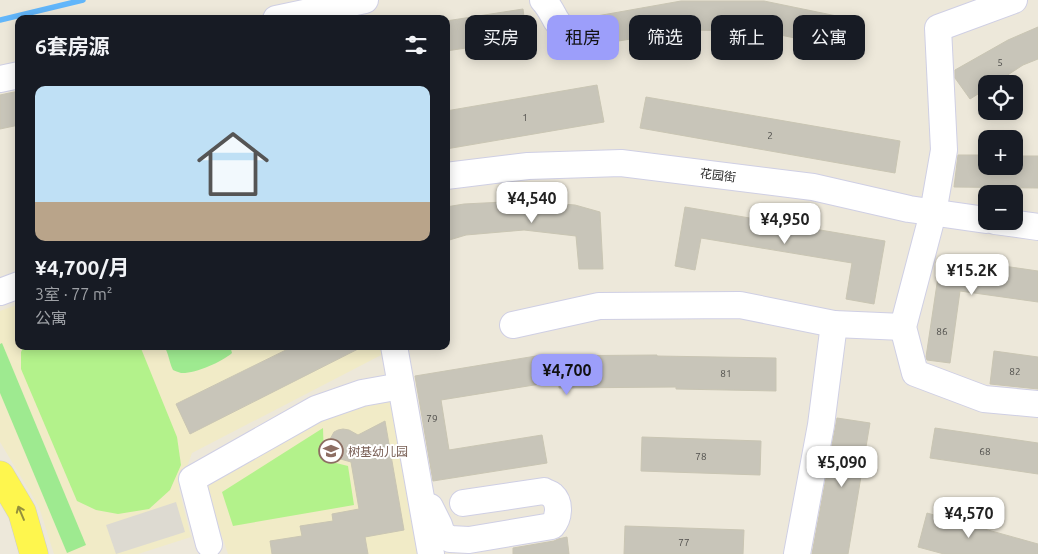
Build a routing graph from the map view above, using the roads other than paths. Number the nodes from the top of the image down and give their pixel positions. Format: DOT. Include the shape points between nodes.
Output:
graph roads {
  1 [pos="365,0"];
  2 [pos="542,0"];
  3 [pos="1014,0"];
  4 [pos="322,14"];
  5 [pos="553,15"];
  6 [pos="15,76"];
  7 [pos="0,79"];
  8 [pos="450,176"];
  9 [pos="933,213"];
  10 [pos="978,219"];
  11 [pos="1023,225"];
  12 [pos="1038,227"];
  13 [pos="15,286"];
  14 [pos="0,292"];
  15 [pos="514,324"];
  16 [pos="834,324"];
  17 [pos="903,327"];
  18 [pos="395,350"];
  19 [pos="401,386"];
  20 [pos="1038,404"];
  21 [pos="0,475"];
  22 [pos="463,503"];
  23 [pos="423,505"];
  24 [pos="209,544"];
  25 [pos="34,554"];
  26 [pos="432,554"];
  27 [pos="798,554"];
  1 -- 4 [label="street"];
  2 -- 5 [label="street"];
  3 -- 9 [label="street" via="938,28 944,150"];
  6 -- 7 [label="street"];
  8 -- 9 [label="street, 花园街" via="528,166 621,163 813,187"];
  9 -- 10 [label="street, 花园街"];
  9 -- 17 [label="street"];
  11 -- 12 [label="street"];
  13 -- 14 [label="street"];
  15 -- 16 [label="street" via="599,306 740,305"];
  16 -- 17 [label="street"];
  16 -- 27 [label="street" via="821,425"];
  17 -- 20 [label="street" via="915,373 984,399"];
  18 -- 19 [label="street"];
  19 -- 23 [label="street"];
  19 -- 24 [label="street" via="362,393 316,409 192,480"];
  25 -- 21 [label="main road, one-way" via="22,512"];
  22 -- 23 [label="street" via="544,491 554,496 558,507 557,520 552,526 468,540 450,539 442,534 430,507"];
  23 -- 26 [label="street"];
}
